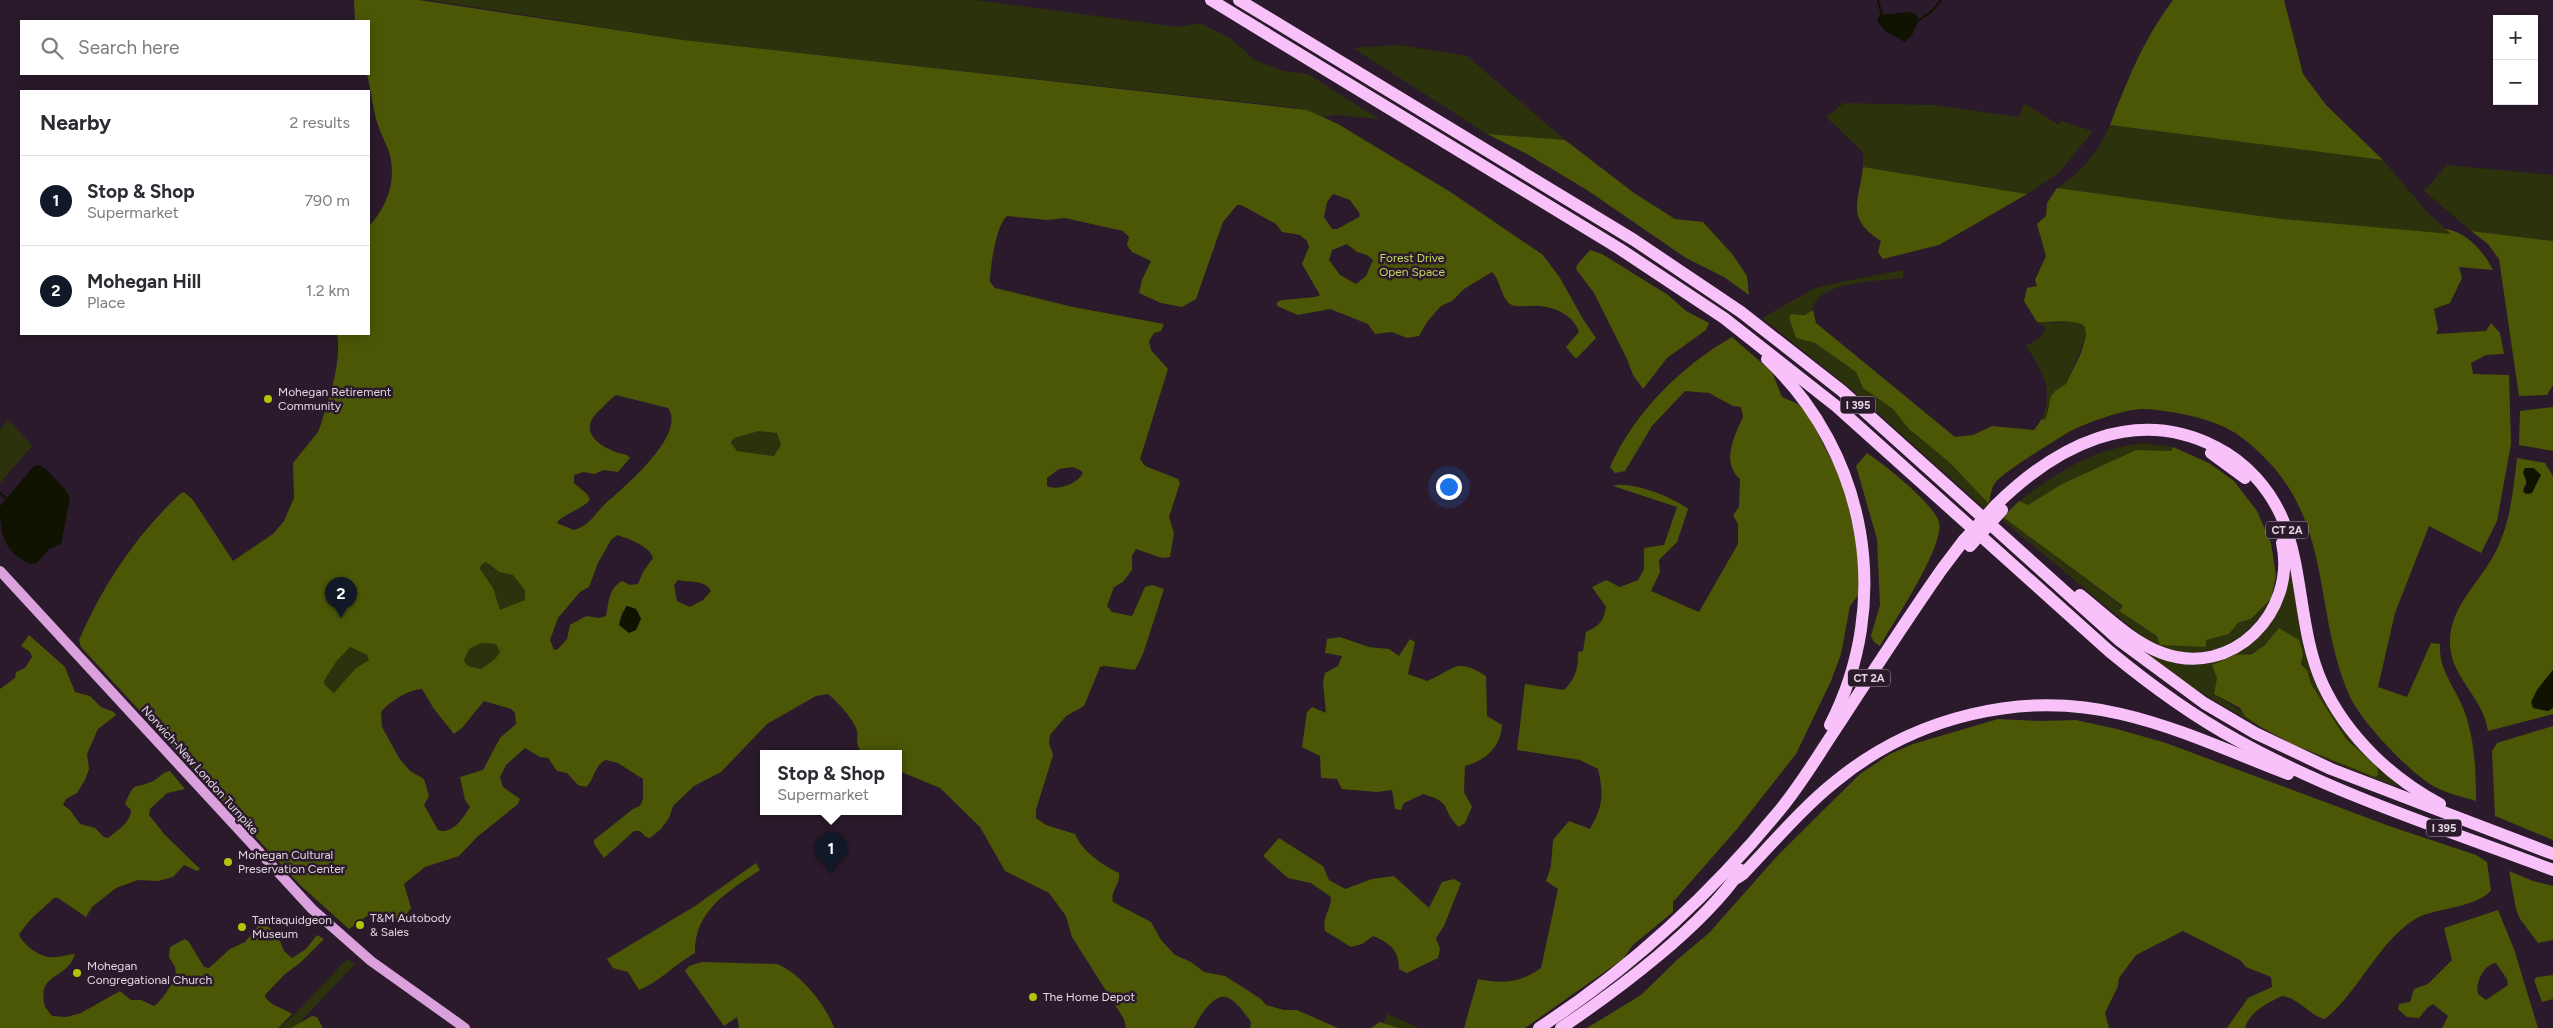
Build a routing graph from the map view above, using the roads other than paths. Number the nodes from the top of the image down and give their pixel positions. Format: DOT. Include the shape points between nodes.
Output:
graph roads {
  1 [pos="1211,0"];
  2 [pos="1239,0"];
  3 [pos="1749,336"];
  4 [pos="1999,507"];
  5 [pos="1967,543"];
  6 [pos="0,571"];
  7 [pos="2043,572"];
  8 [pos="2335,786"];
  9 [pos="1773,815"];
  10 [pos="2463,819"];
  11 [pos="2553,854"];
  12 [pos="2553,870"];
  13 [pos="1737,878"];
  14 [pos="464,1028"];
  15 [pos="1539,1028"];
  16 [pos="1561,1028"];
  1 -- 3 [label="highway, I 395" via="1629,254"];
  2 -- 7 [label="highway, I 395" via="1634,240 1741,312 1842,391"];
  3 -- 8 [label="highway, I 395" via="1840,409 2137,674 2229,736"];
  3 -- 9 [label="highway" via="1754,346 1802,397 1836,452 1855,504 1864,563 1863,617 1848,684 1823,737"];
  4 -- 5 [label="highway, CT 2A, bridge"];
  4 -- 7 [label="highway" via="2047,473 2093,448 2128,439 2173,440 2213,454 2252,485 2276,527 2284,565 2278,601 2258,631 2231,650 2199,659 2172,656 2151,648 2057,578"];
  4 -- 10 [label="highway, CT 2A" via="2027,477 2049,462 2082,444 2114,433 2169,430 2200,439 2231,455 2261,483 2282,517 2313,655 2338,712 2357,738 2381,762"];
  5 -- 9 [label="highway, CT 2A" via="1938,575 1790,796"];
  5 -- 13 [label="highway" via="1802,792"];
  6 -- 14 [label="main road, Norwich-New London Turnpike" via="312,909 371,961"];
  7 -- 10 [label="highway, I 395" via="2143,659 2236,723 2331,769"];
  8 -- 12 [label="highway, I 395"];
  8 -- 13 [label="highway" via="2322,787 2157,724 2115,712 2055,706 1991,710 1929,727 1862,761 1820,794"];
  9 -- 15 [label="highway, CT 2A" via="1717,882 1669,929 1600,986"];
  10 -- 11 [label="highway, I 395"];
  13 -- 16 [label="highway" via="1662,951"];
}
